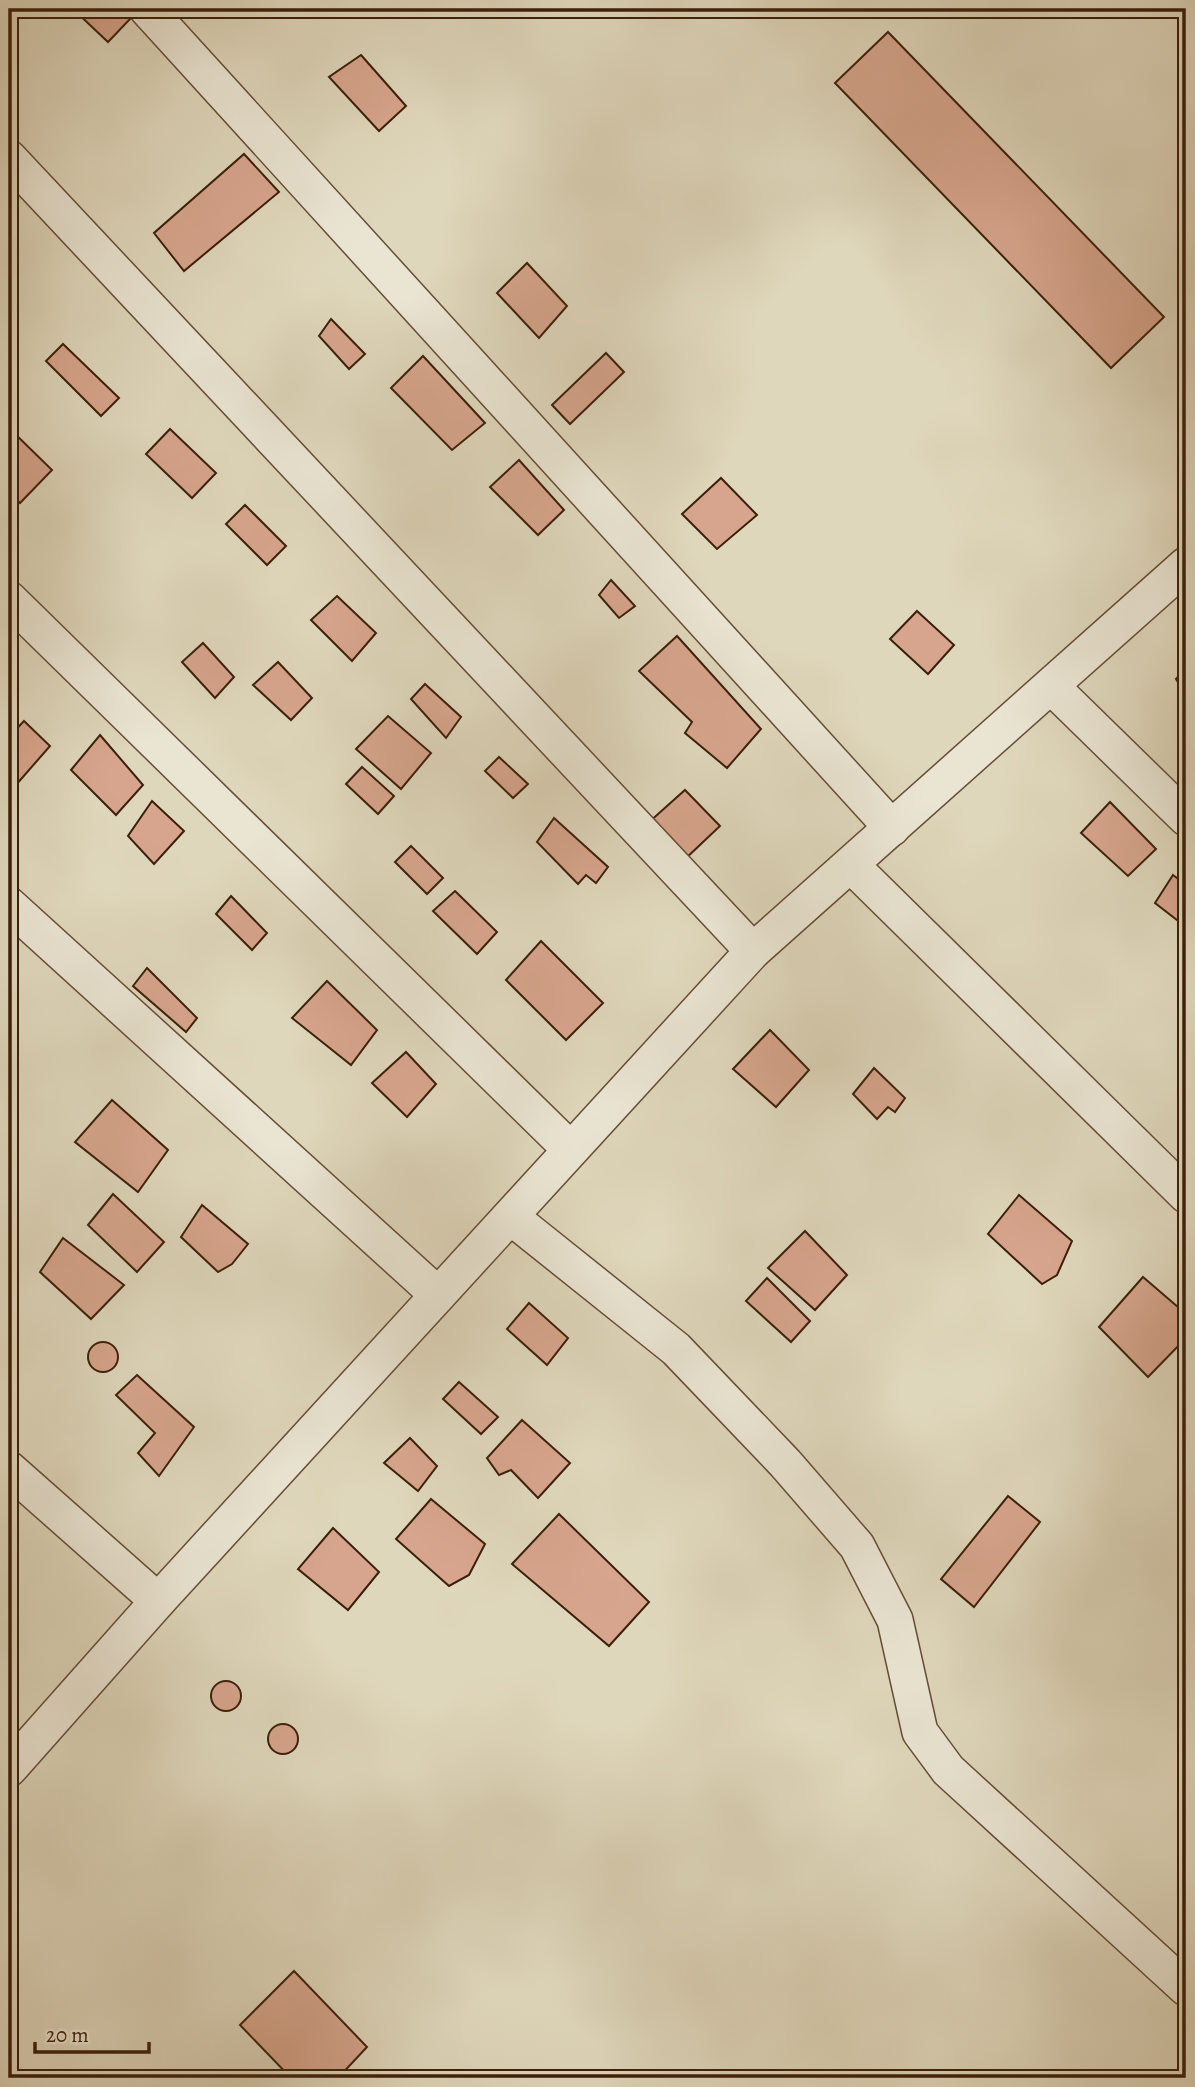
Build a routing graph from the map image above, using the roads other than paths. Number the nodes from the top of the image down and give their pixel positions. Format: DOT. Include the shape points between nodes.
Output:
graph roads {
  1 [pos="147,9"];
  2 [pos="9,158"];
  3 [pos="1186,565"];
  4 [pos="9,599"];
  5 [pos="1051,686"];
  6 [pos="1186,818"];
  7 [pos="892,828"];
  8 [pos="851,865"];
  9 [pos="9,905"];
  10 [pos="753,951"];
  11 [pos="570,1149"];
  12 [pos="1186,1195"];
  13 [pos="510,1217"];
  14 [pos="438,1295"];
  15 [pos="9,1469"];
  16 [pos="158,1601"];
  17 [pos="9,1769"];
  18 [pos="1186,1989"];
  1 -- 7 [label="street"];
  2 -- 10 [label="street"];
  3 -- 5 [label="street"];
  4 -- 11 [label="street"];
  5 -- 6 [label="street"];
  5 -- 7 [label="street"];
  7 -- 8 [label="street"];
  8 -- 10 [label="street"];
  8 -- 12 [label="street"];
  9 -- 14 [label="street"];
  10 -- 11 [label="street"];
  11 -- 13 [label="street"];
  13 -- 14 [label="street"];
  13 -- 18 [label="street" via="676,1349 785,1463 857,1546 895,1620 920,1732 948,1770"];
  14 -- 16 [label="street"];
  15 -- 16 [label="street"];
  16 -- 17 [label="street"];
}
